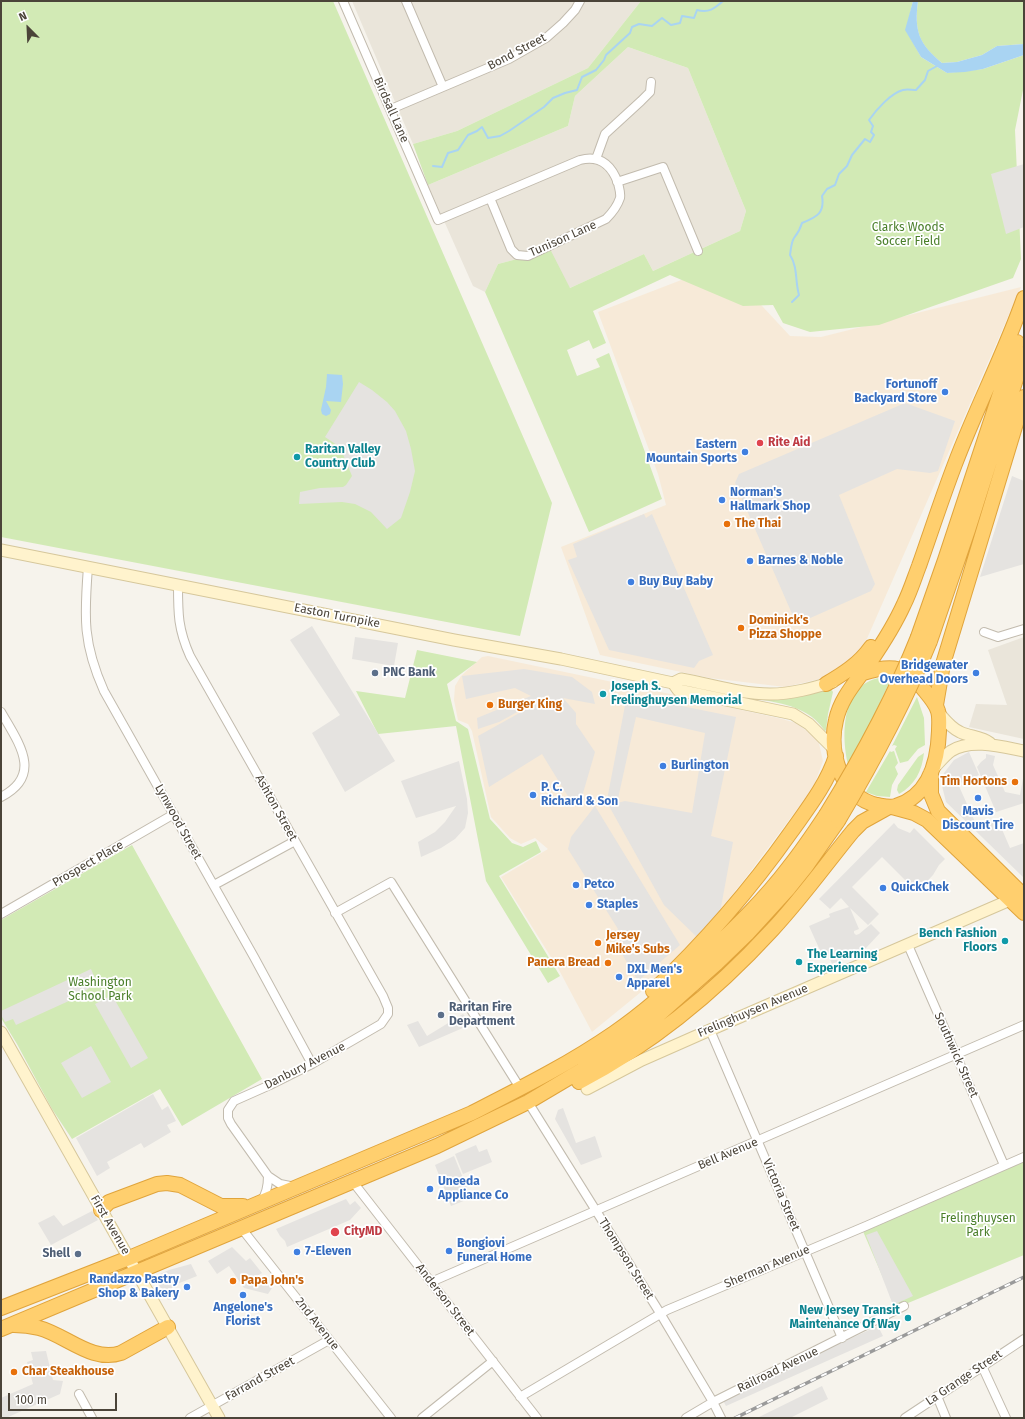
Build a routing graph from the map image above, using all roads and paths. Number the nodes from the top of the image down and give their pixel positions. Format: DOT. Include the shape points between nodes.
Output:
graph roads {
  1 [pos="343,1"];
  2 [pos="406,1"];
  3 [pos="580,1"];
  4 [pos="651,82"];
  5 [pos="443,88"];
  6 [pos="391,109"];
  7 [pos="596,159"];
  8 [pos="617,182"];
  9 [pos="490,198"];
  10 [pos="698,251"];
  11 [pos="1024,298"];
  12 [pos="1024,321"];
  13 [pos="1024,354"];
  14 [pos="1024,398"];
  15 [pos="927,544"];
  16 [pos="1,550"];
  17 [pos="88,567"];
  18 [pos="178,585"];
  19 [pos="1024,629"];
  20 [pos="984,632"];
  21 [pos="924,639"];
  22 [pos="863,673"];
  23 [pos="673,683"];
  24 [pos="826,684"];
  25 [pos="937,709"];
  26 [pos="1,712"];
  27 [pos="992,745"];
  28 [pos="1024,751"];
  29 [pos="835,753"];
  30 [pos="932,771"];
  31 [pos="1,797"];
  32 [pos="890,807"];
  33 [pos="174,814"];
  34 [pos="832,818"];
  35 [pos="295,841"];
  36 [pos="214,885"];
  37 [pos="1020,896"];
  38 [pos="335,912"];
  39 [pos="1024,913"];
  40 [pos="1,914"];
  41 [pos="908,945"];
  42 [pos="381,1024"];
  43 [pos="1024,1025"];
  44 [pos="710,1030"];
  45 [pos="1,1032"];
  46 [pos="956,1055"];
  47 [pos="576,1057"];
  48 [pos="312,1064"];
  49 [pos="520,1088"];
  50 [pos="587,1090"];
  51 [pos="528,1102"];
  52 [pos="758,1141"];
  53 [pos="1024,1157"];
  54 [pos="1004,1165"];
  55 [pos="268,1176"];
  56 [pos="353,1182"];
  57 [pos="295,1187"];
  58 [pos="255,1204"];
  59 [pos="102,1210"];
  60 [pos="596,1210"];
  61 [pos="242,1229"];
  62 [pos="805,1251"];
  63 [pos="129,1258"];
  64 [pos="136,1272"];
  65 [pos="432,1282"];
  66 [pos="904,1306"];
  67 [pos="1,1308"];
  68 [pos="660,1313"];
  69 [pos="6,1327"];
  70 [pos="168,1327"];
  71 [pos="842,1338"];
  72 [pos="1024,1339"];
  73 [pos="329,1340"];
  74 [pos="493,1361"];
  75 [pos="982,1366"];
  76 [pos="78,1394"];
  77 [pos="937,1396"];
  78 [pos="520,1397"];
  79 [pos="713,1402"];
  80 [pos="212,1406"];
  81 [pos="92,1418"];
  82 [pos="190,1418"];
  83 [pos="219,1418"];
  84 [pos="391,1418"];
  85 [pos="422,1418"];
  86 [pos="537,1418"];
  87 [pos="686,1418"];
  88 [pos="720,1418"];
  89 [pos="905,1418"];
  90 [pos="946,1418"];
  91 [pos="1006,1418"];
  1 -- 6 [label="street, Birdsall Lane"];
  2 -- 5 [label="street"];
  3 -- 5 [label="street, Bond Street" via="575,10 546,38 509,59"];
  4 -- 7 [label="street" via="650,92 604,134"];
  5 -- 6 [label="street, Bond Street"];
  6 -- 9 [label="street, Birdsall Lane" via="438,220"];
  7 -- 8 [label="street, Tunison Lane" via="608,166"];
  7 -- 9 [label="street" via="580,160"];
  8 -- 9 [label="street, Tunison Lane" via="620,197 615,209 606,219 528,256 517,255 512,249"];
  8 -- 10 [label="street" via="663,167"];
  11 -- 15 [label="highway" via="956,464"];
  12 -- 21 [label="highway" via="945,560"];
  13 -- 21 [label="highway" via="968,530"];
  14 -- 25 [label="highway" via="943,664"];
  15 -- 22 [label="highway" via="906,602 889,634"];
  15 -- 24 [label="highway" via="917,554 879,636 851,668"];
  16 -- 17 [label="street, Easton Turnpike"];
  17 -- 18 [label="street, Easton Turnpike"];
  17 -- 33 [label="street, Lynwood Street" via="86,631 95,671"];
  18 -- 23 [label="street, Easton Turnpike"];
  18 -- 35 [label="street, Ashton Street" via="179,624 185,645"];
  19 -- 20 [label="street" via="998,637"];
  21 -- 34 [label="highway, bridge" via="917,673 890,731 866,774"];
  22 -- 24 [label="street, Easton Turnpike"];
  22 -- 25 [label="highway" via="884,668 909,673"];
  22 -- 29 [label="highway" via="846,694 839,708 834,731"];
  23 -- 24 [label="street, Easton Turnpike" via="681,679 769,694 792,692"];
  23 -- 29 [label="street, Easton Turnpike" via="678,690 793,714 809,724"];
  25 -- 27 [label="street" via="950,725 960,732 985,739"];
  25 -- 30 [label="highway" via="937,754"];
  26 -- 31 [label="street" via="21,747 25,768 16,787"];
  27 -- 28 [label="street"];
  27 -- 30 [label="street" via="958,748 947,755"];
  29 -- 32 [label="highway" via="842,776 853,792 866,802"];
  29 -- 47 [label="highway" via="828,777 808,808 735,906 669,976 622,1020"];
  30 -- 32 [label="highway" via="913,797"];
  30 -- 37 [label="highway" via="931,794 938,812"];
  32 -- 37 [label="highway" via="914,813 927,820"];
  32 -- 51 [label="highway" via="862,822 853,831 772,930 691,1007 611,1064 552,1095"];
  33 -- 36 [label="street, Lynwood Street"];
  33 -- 40 [label="street, Prospect Place"];
  34 -- 47 [label="highway" via="746,917 690,971 646,1008"];
  34 -- 51 [label="highway" via="805,868 789,888 747,934 692,986 655,1018 603,1056"];
  35 -- 36 [label="street"];
  35 -- 38 [label="street, Ashton Street"];
  36 -- 48 [label="street, Lynwood Street"];
  37 -- 39 [label="highway"];
  37 -- 41 [label="street, Frelinghuysen Avenue"];
  38 -- 42 [label="street, Ashton Street" via="386,1004 388,1014"];
  38 -- 49 [label="street" via="391,882"];
  41 -- 44 [label="street, Frelinghuysen Avenue"];
  41 -- 46 [label="street, Southwick Street"];
  42 -- 48 [label="street, Danbury Avenue"];
  43 -- 46 [label="street, Bell Avenue"];
  44 -- 50 [label="street, Frelinghuysen Avenue" via="642,1060"];
  44 -- 52 [label="street, Victoria Street"];
  45 -- 59 [label="street, First Avenue"];
  46 -- 52 [label="street, Bell Avenue"];
  46 -- 54 [label="street, Southwick Street"];
  47 -- 49 [label="highway"];
  48 -- 55 [label="street, Danbury Avenue" via="234,1101 229,1107 231,1124"];
  49 -- 57 [label="highway" via="472,1113"];
  51 -- 56 [label="highway" via="437,1146"];
  51 -- 60 [label="street, Thompson Street"];
  52 -- 60 [label="street, Bell Avenue"];
  52 -- 62 [label="street, Victoria Street"];
  53 -- 54 [label="street, Sherman Avenue"];
  54 -- 62 [label="street, Sherman Avenue"];
  55 -- 57 [label="street" via="280,1184"];
  55 -- 58 [label="street" via="264,1197"];
  56 -- 61 [label="highway"];
  56 -- 65 [label="street, Anderson Street"];
  57 -- 58 [label="highway"];
  58 -- 59 [label="highway" via="221,1206 180,1185 167,1183 157,1184 109,1202"];
  58 -- 63 [label="highway"];
  59 -- 63 [label="street, First Avenue"];
  60 -- 65 [label="street, Bell Avenue"];
  60 -- 68 [label="street, Thompson Street"];
  61 -- 64 [label="highway"];
  61 -- 73 [label="street, 2nd Avenue"];
  62 -- 68 [label="street, Sherman Avenue"];
  62 -- 71 [label="street, Victoria Street"];
  63 -- 64 [label="street, First Avenue"];
  63 -- 67 [label="highway"];
  64 -- 69 [label="highway"];
  64 -- 70 [label="street, First Avenue"];
  65 -- 74 [label="street, Anderson Street"];
  66 -- 71 [label="street, Railroad Avenue"];
  68 -- 78 [label="street, Sherman Avenue"];
  68 -- 79 [label="street, Thompson Street"];
  69 -- 70 [label="highway" via="40,1328 104,1356 121,1354"];
  70 -- 80 [label="street, First Avenue"];
  71 -- 79 [label="street, Railroad Avenue"];
  72 -- 75 [label="street, La Grange Street"];
  73 -- 80 [label="street, Farrand Street"];
  73 -- 84 [label="street, 2nd Avenue"];
  74 -- 78 [label="street, Anderson Street"];
  74 -- 85 [label="street"];
  75 -- 77 [label="street, La Grange Street"];
  75 -- 91 [label="street"];
  76 -- 81 [label="street"];
  77 -- 89 [label="street, La Grange Street"];
  77 -- 90 [label="street"];
  78 -- 86 [label="street, Anderson Street"];
  79 -- 87 [label="street, Railroad Avenue"];
  79 -- 88 [label="street, Thompson Street"];
  80 -- 82 [label="street, Farrand Street"];
  80 -- 83 [label="street, First Avenue"];
}
